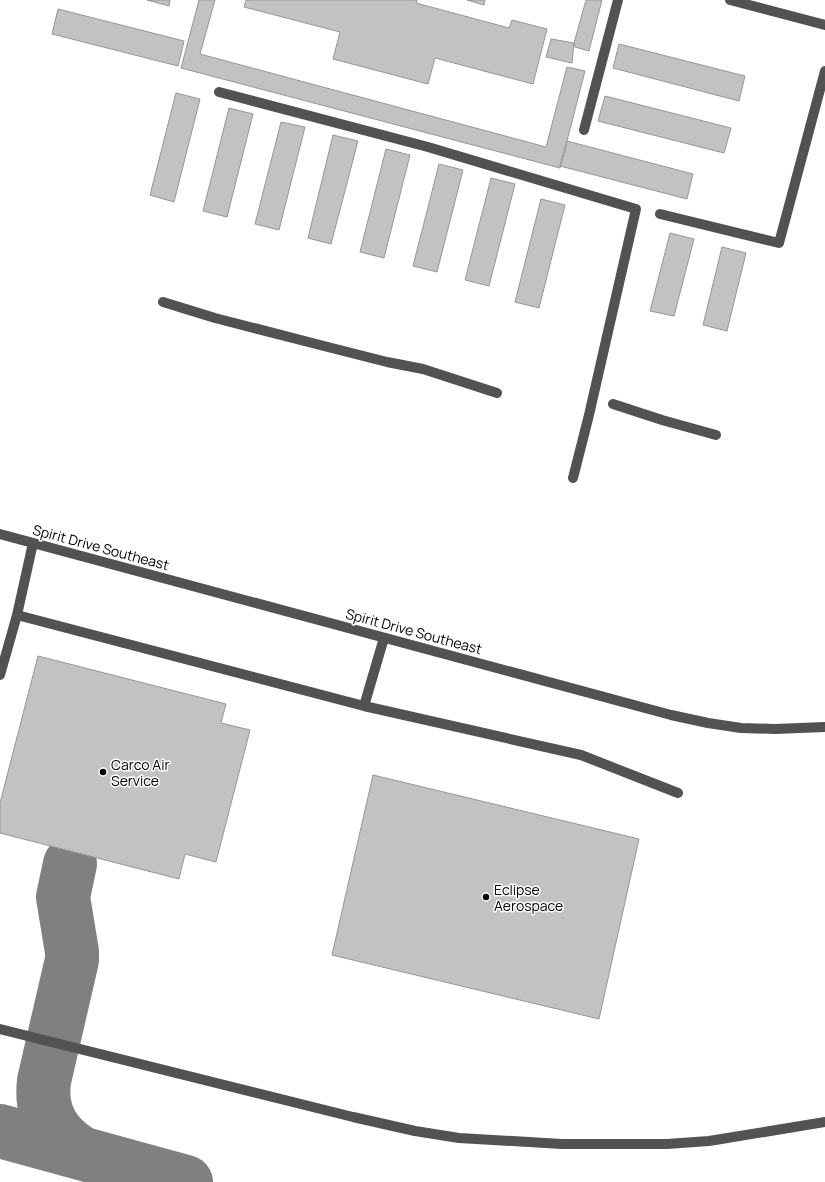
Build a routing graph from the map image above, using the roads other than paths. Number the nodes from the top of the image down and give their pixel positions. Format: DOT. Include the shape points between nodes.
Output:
graph roads {
  1 [pos="618,0"];
  2 [pos="730,0"];
  3 [pos="825,25"];
  4 [pos="825,71"];
  5 [pos="219,92"];
  6 [pos="584,130"];
  7 [pos="660,214"];
  8 [pos="163,302"];
  9 [pos="497,393"];
  10 [pos="613,404"];
  11 [pos="716,434"];
  12 [pos="573,478"];
  13 [pos="0,534"];
  14 [pos="33,543"];
  15 [pos="17,615"];
  16 [pos="384,638"];
  17 [pos="0,675"];
  18 [pos="364,706"];
  19 [pos="825,727"];
  20 [pos="678,793"];
  21 [pos="0,1029"];
  22 [pos="825,1122"];
  1 -- 6 [label="street"];
  2 -- 3 [label="street"];
  4 -- 7 [label="street" via="779,243"];
  5 -- 12 [label="street" via="428,147 636,209"];
  8 -- 9 [label="street" via="215,318 423,369"];
  10 -- 11 [label="street"];
  13 -- 14 [label="street, Spirit Drive Southeast"];
  14 -- 15 [label="street"];
  14 -- 16 [label="street, Spirit Drive Southeast"];
  15 -- 17 [label="street"];
  15 -- 18 [label="street"];
  16 -- 18 [label="street"];
  16 -- 19 [label="street, Spirit Drive Southeast" via="708,723 741,728"];
  18 -- 20 [label="street" via="581,755"];
  21 -- 22 [label="street" via="353,1117 459,1138 562,1144 667,1144 709,1141"];
}
